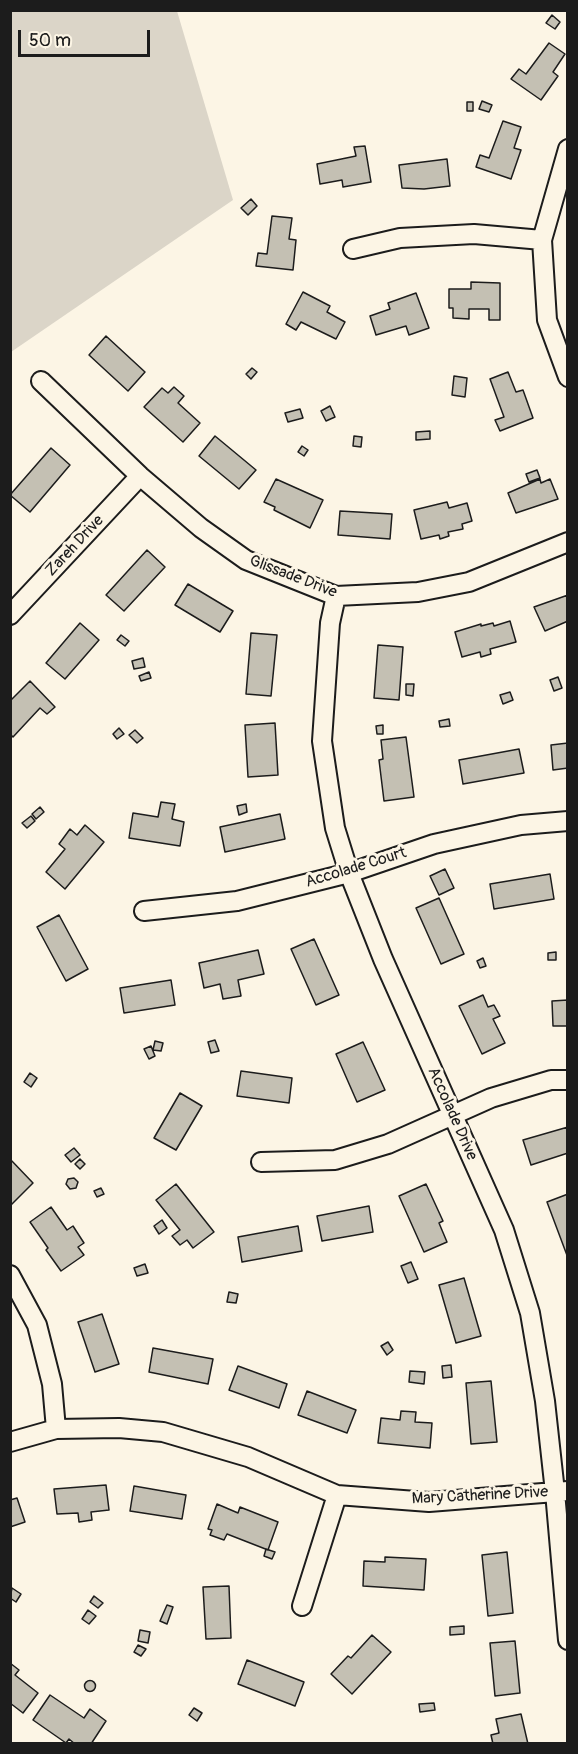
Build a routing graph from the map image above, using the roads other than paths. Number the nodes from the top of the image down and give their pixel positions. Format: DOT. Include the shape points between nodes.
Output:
graph roads {
  1 [pos="567,149"];
  2 [pos="542,240"];
  3 [pos="353,249"];
  4 [pos="567,377"];
  5 [pos="41,381"];
  6 [pos="140,476"];
  7 [pos="567,542"];
  8 [pos="336,596"];
  9 [pos="10,615"];
  10 [pos="567,821"];
  11 [pos="349,873"];
  12 [pos="144,911"];
  13 [pos="567,1080"];
  14 [pos="453,1115"];
  15 [pos="261,1162"];
  16 [pos="10,1275"];
  17 [pos="56,1429"];
  18 [pos="10,1442"];
  19 [pos="561,1492"];
  20 [pos="338,1495"];
  21 [pos="302,1606"];
  22 [pos="567,1640"];
  1 -- 2 [label="street"];
  2 -- 3 [label="street" via="474,234 400,238"];
  2 -- 4 [label="street" via="547,320"];
  5 -- 6 [label="street, Glissade Drive"];
  6 -- 8 [label="street, Glissade Drive" via="246,560"];
  6 -- 9 [label="street, Zareh Drive"];
  7 -- 8 [label="street, Glissade Drive" via="469,582 418,592"];
  8 -- 11 [label="street, Accolade Drive" via="330,623 322,741 335,828"];
  10 -- 11 [label="street, Accolade Court" via="521,825 434,844"];
  11 -- 12 [label="street, Accolade Court" via="237,901"];
  11 -- 14 [label="street, Accolade Drive"];
  13 -- 14 [label="street" via="550,1080 491,1098"];
  14 -- 15 [label="street" via="388,1144 335,1160"];
  14 -- 19 [label="street, Accolade Drive" via="504,1230 531,1313"];
  16 -- 17 [label="street" via="38,1325 52,1384"];
  17 -- 18 [label="street, Mary Catherine Drive"];
  17 -- 20 [label="street, Mary Catherine Drive" via="163,1432 248,1457"];
  19 -- 20 [label="street, Mary Catherine Drive" via="429,1502"];
  19 -- 22 [label="street, Accolade Drive"];
  20 -- 21 [label="street"];
}
